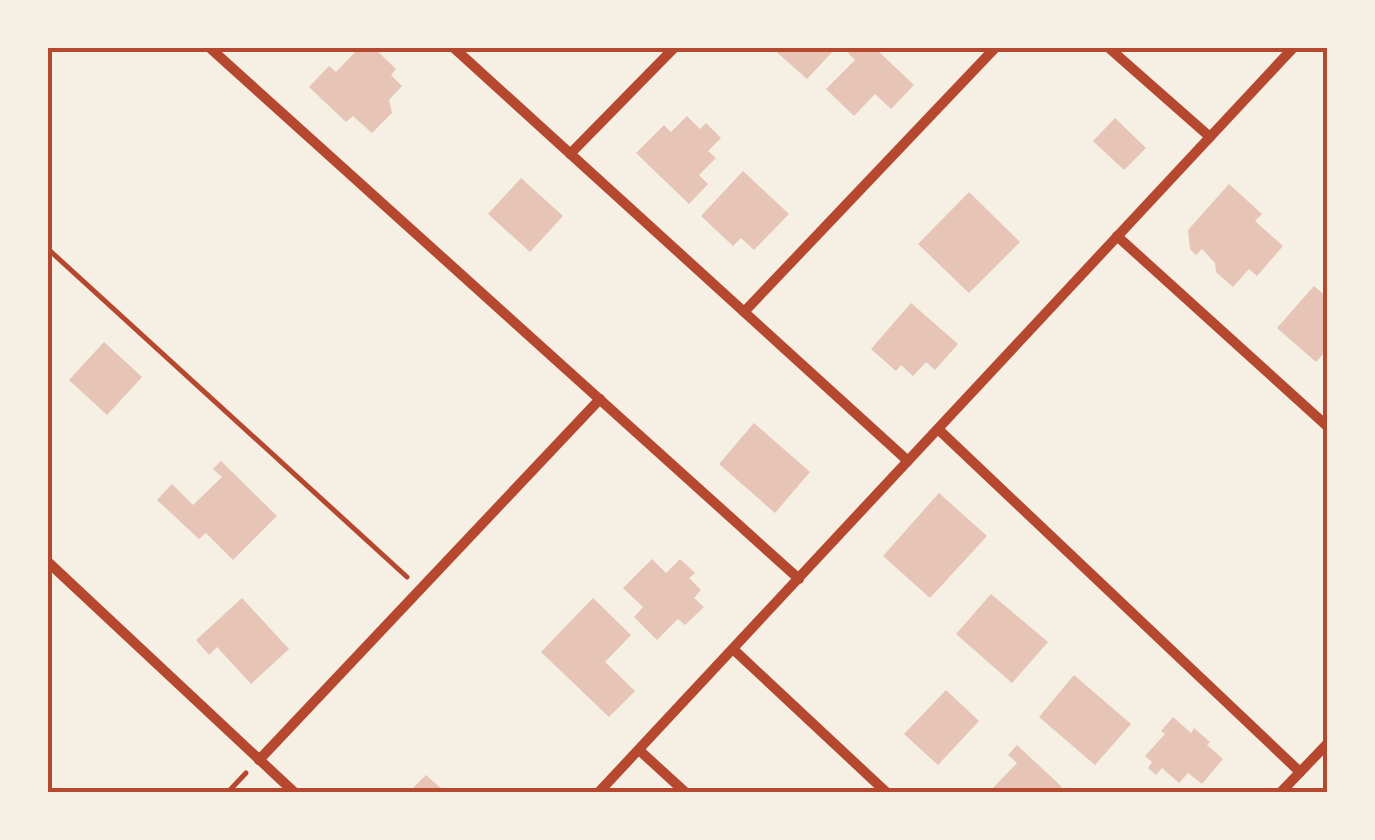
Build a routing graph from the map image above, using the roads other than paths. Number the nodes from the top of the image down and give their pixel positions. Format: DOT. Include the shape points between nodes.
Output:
graph roads {
  1 [pos="210,48"];
  2 [pos="454,48"];
  3 [pos="674,48"];
  4 [pos="994,48"];
  5 [pos="1109,48"];
  6 [pos="1293,48"];
  7 [pos="1210,137"];
  8 [pos="570,154"];
  9 [pos="1117,236"];
  10 [pos="744,312"];
  11 [pos="600,399"];
  12 [pos="1328,427"];
  13 [pos="938,429"];
  14 [pos="908,461"];
  15 [pos="50,568"];
  16 [pos="799,579"];
  17 [pos="733,649"];
  18 [pos="1328,743"];
  19 [pos="639,750"];
  20 [pos="259,760"];
  21 [pos="1300,772"];
  22 [pos="294,792"];
  23 [pos="600,792"];
  24 [pos="685,792"];
  25 [pos="886,792"];
  26 [pos="1281,792"];
  1 -- 11 [label="street"];
  2 -- 8 [label="street"];
  3 -- 8 [label="street"];
  4 -- 10 [label="street"];
  5 -- 7 [label="street"];
  6 -- 7 [label="street"];
  7 -- 9 [label="street"];
  8 -- 10 [label="street"];
  9 -- 12 [label="street"];
  9 -- 13 [label="street"];
  10 -- 14 [label="street"];
  11 -- 16 [label="street"];
  11 -- 20 [label="street"];
  13 -- 14 [label="street"];
  13 -- 21 [label="street"];
  14 -- 16 [label="street"];
  15 -- 20 [label="street"];
  16 -- 17 [label="street"];
  17 -- 19 [label="street"];
  17 -- 25 [label="street"];
  18 -- 21 [label="street"];
  19 -- 23 [label="street"];
  19 -- 24 [label="street"];
  20 -- 22 [label="street"];
  21 -- 26 [label="street"];
}
